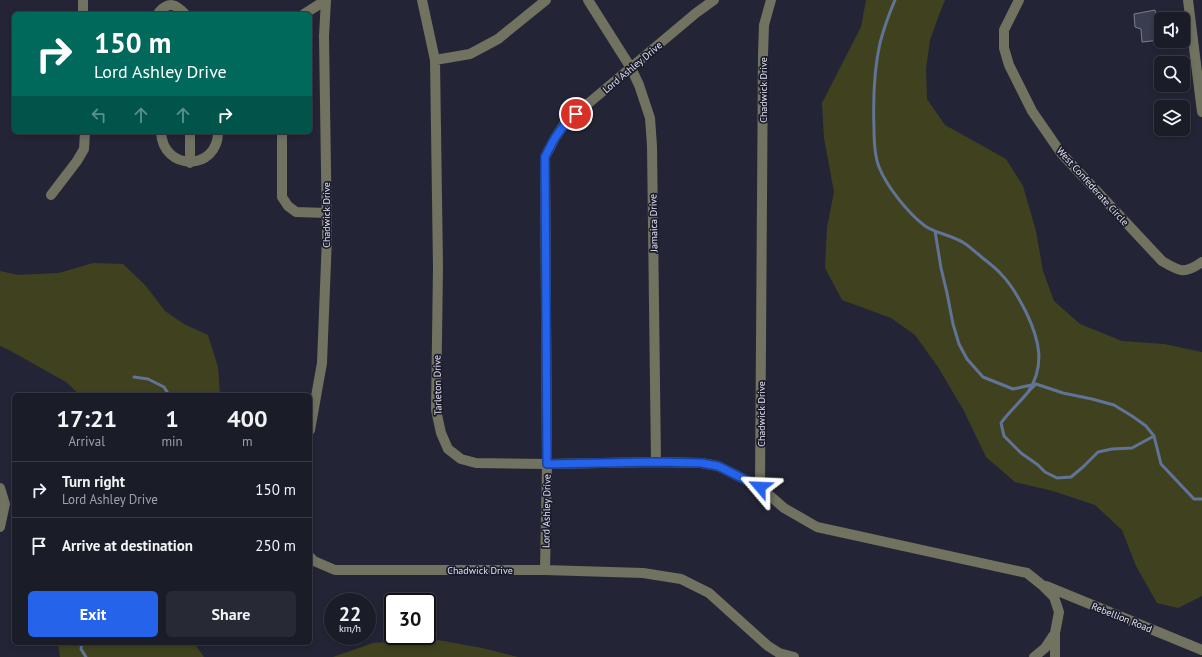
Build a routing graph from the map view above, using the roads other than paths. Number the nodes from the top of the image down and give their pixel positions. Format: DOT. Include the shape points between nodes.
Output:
graph roads {
  1 [pos="83,0"];
  2 [pos="326,0"];
  3 [pos="422,0"];
  4 [pos="546,0"];
  5 [pos="588,0"];
  6 [pos="714,0"];
  7 [pos="772,0"];
  8 [pos="1019,0"];
  9 [pos="1188,0"];
  10 [pos="168,3"];
  11 [pos="83,12"];
  12 [pos="159,12"];
  13 [pos="183,12"];
  14 [pos="307,12"];
  15 [pos="435,60"];
  16 [pos="631,68"];
  17 [pos="1202,112"];
  18 [pos="85,134"];
  19 [pos="161,134"];
  20 [pos="190,134"];
  21 [pos="218,134"];
  22 [pos="282,134"];
  23 [pos="190,163"];
  24 [pos="51,195"];
  25 [pos="327,213"];
  26 [pos="1202,262"];
  27 [pos="312,419"];
  28 [pos="656,462"];
  29 [pos="547,464"];
  30 [pos="760,487"];
  31 [pos="0,488"];
  32 [pos="0,527"];
  33 [pos="312,559"];
  34 [pos="545,570"];
  35 [pos="1042,585"];
  36 [pos="1055,633"];
  37 [pos="1202,650"];
  38 [pos="794,657"];
  39 [pos="1034,657"];
  40 [pos="1055,657"];
  1 -- 11 [label="street"];
  2 -- 14 [label="street"];
  2 -- 25 [label="street, Chadwick Drive" via="324,36"];
  3 -- 15 [label="street, Tarleton Drive"];
  4 -- 15 [label="street" via="498,39 470,54"];
  5 -- 16 [label="street, Jamaica Drive"];
  6 -- 16 [label="street, Lord Ashley Drive"];
  7 -- 30 [label="street, Chadwick Drive" via="764,25 763,54"];
  8 -- 26 [label="street, West Confederate Circle" via="1004,30 1004,48 1009,65 1032,111 1061,153 1162,261 1184,271 1195,268"];
  9 -- 17 [label="street"];
  10 -- 12 [label="street"];
  10 -- 13 [label="street"];
  15 -- 29 [label="street, Tarleton Drive" via="438,267 436,410 441,433 448,449 460,459 476,463"];
  16 -- 28 [label="street, Jamaica Drive" via="650,118 652,146"];
  16 -- 29 [label="street, Lord Ashley Drive" via="565,123 545,157"];
  18 -- 24 [label="street" via="84,149"];
  19 -- 23 [label="street" via="167,151 177,159"];
  20 -- 23 [label="street"];
  21 -- 23 [label="street" via="214,150 204,159"];
  22 -- 25 [label="street" via="282,197 296,212"];
  25 -- 27 [label="street, Chadwick Drive" via="322,363"];
  28 -- 29 [label="street, Tarleton Drive"];
  28 -- 30 [label="street, Tarleton Drive" via="718,466"];
  29 -- 34 [label="street, Lord Ashley Drive"];
  30 -- 35 [label="street" via="784,508 817,527 1026,574"];
  31 -- 32 [label="street" via="5,504"];
  33 -- 34 [label="street, Chadwick Drive" via="335,570"];
  34 -- 38 [label="street, Chadwick Drive" via="643,573 682,579 709,593 768,646 779,653"];
  35 -- 36 [label="street" via="1054,597 1059,612"];
  35 -- 37 [label="street, Rebellion Road"];
  36 -- 39 [label="street" via="1045,648"];
  36 -- 40 [label="street"];
}
